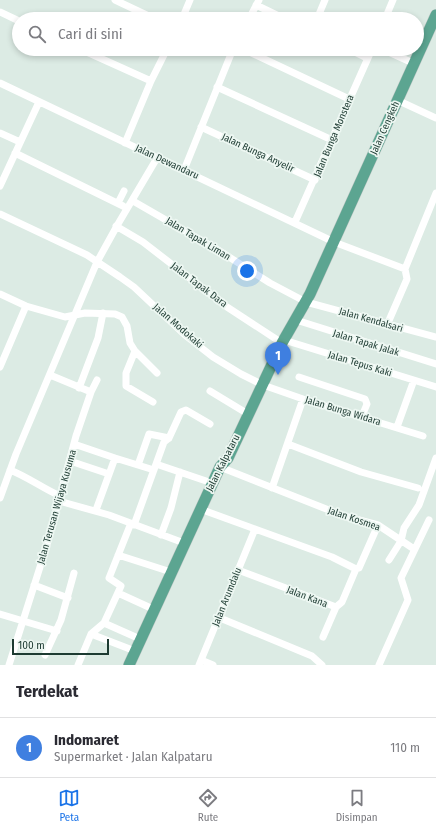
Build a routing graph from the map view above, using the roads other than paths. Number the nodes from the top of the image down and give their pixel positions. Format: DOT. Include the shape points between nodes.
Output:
graph roads {
  1 [pos="115,0"];
  2 [pos="190,0"];
  3 [pos="325,0"];
  4 [pos="393,0"];
  5 [pos="258,3"];
  6 [pos="0,12"];
  7 [pos="140,12"];
  8 [pos="185,12"];
  9 [pos="253,12"];
  10 [pos="273,12"];
  11 [pos="320,12"];
  12 [pos="388,12"];
  13 [pos="436,15"];
  14 [pos="12,18"];
  15 [pos="424,43"];
  16 [pos="96,56"];
  17 [pos="164,56"];
  18 [pos="230,56"];
  19 [pos="258,56"];
  20 [pos="363,56"];
  21 [pos="397,56"];
  22 [pos="418,56"];
  23 [pos="367,58"];
  24 [pos="415,64"];
  25 [pos="151,81"];
  26 [pos="0,83"];
  27 [pos="217,87"];
  28 [pos="349,99"];
  29 [pos="398,100"];
  30 [pos="39,102"];
  31 [pos="436,118"];
  32 [pos="201,127"];
  33 [pos="0,133"];
  34 [pos="332,140"];
  35 [pos="20,142"];
  36 [pos="125,143"];
  37 [pos="15,153"];
  38 [pos="157,158"];
  39 [pos="184,170"];
  40 [pos="3,171"];
  41 [pos="315,180"];
  42 [pos="0,186"];
  43 [pos="124,191"];
  44 [pos="436,193"];
  45 [pos="133,201"];
  46 [pos="0,214"];
  47 [pos="295,222"];
  48 [pos="116,226"];
  49 [pos="334,242"];
  50 [pos="97,262"];
  51 [pos="406,269"];
  52 [pos="0,294"];
  53 [pos="306,302"];
  54 [pos="26,306"];
  55 [pos="103,313"];
  56 [pos="75,315"];
  57 [pos="296,320"];
  58 [pos="387,325"];
  59 [pos="436,338"];
  60 [pos="283,342"];
  61 [pos="135,351"];
  62 [pos="436,364"];
  63 [pos="0,367"];
  64 [pos="157,372"];
  65 [pos="50,375"];
  66 [pos="299,377"];
  67 [pos="97,380"];
  68 [pos="414,380"];
  69 [pos="263,385"];
  70 [pos="436,387"];
  71 [pos="79,388"];
  72 [pos="210,391"];
  73 [pos="91,392"];
  74 [pos="304,399"];
  75 [pos="153,402"];
  76 [pos="248,414"];
  77 [pos="362,416"];
  78 [pos="210,424"];
  79 [pos="397,427"];
  80 [pos="424,436"];
  81 [pos="169,438"];
  82 [pos="74,444"];
  83 [pos="288,444"];
  84 [pos="115,458"];
  85 [pos="436,458"];
  86 [pos="70,461"];
  87 [pos="138,465"];
  88 [pos="155,467"];
  89 [pos="220,467"];
  90 [pos="10,470"];
  91 [pos="180,472"];
  92 [pos="109,474"];
  93 [pos="212,483"];
  94 [pos="272,488"];
  95 [pos="418,488"];
  96 [pos="0,498"];
  97 [pos="60,498"];
  98 [pos="200,508"];
  99 [pos="96,510"];
  100 [pos="429,520"];
  101 [pos="132,524"];
  102 [pos="378,525"];
  103 [pos="255,530"];
  104 [pos="161,535"];
  105 [pos="398,538"];
  106 [pos="184,543"];
  107 [pos="414,549"];
  108 [pos="118,555"];
  109 [pos="389,560"];
  110 [pos="356,569"];
  111 [pos="238,570"];
  112 [pos="171,572"];
  113 [pos="74,574"];
  114 [pos="34,585"];
  115 [pos="118,593"];
  116 [pos="68,598"];
  117 [pos="336,607"];
  118 [pos="153,610"];
  119 [pos="0,614"];
  120 [pos="220,618"];
  121 [pos="22,621"];
  122 [pos="104,623"];
  123 [pos="57,631"];
  124 [pos="91,634"];
  125 [pos="323,637"];
  126 [pos="140,639"];
  127 [pos="135,651"];
  128 [pos="45,655"];
  129 [pos="200,662"];
  130 [pos="9,665"];
  131 [pos="78,665"];
  132 [pos="128,665"];
  133 [pos="213,665"];
  134 [pos="322,665"];
  135 [pos="379,665"];
  1 -- 7 [label="street"];
  2 -- 8 [label="street"];
  3 -- 11 [label="street"];
  4 -- 12 [label="street"];
  5 -- 9 [label="street"];
  5 -- 10 [label="street"];
  6 -- 14 [label="street"];
  13 -- 15 [label="main road, Jalan Cengkeh"];
  16 -- 25 [label="street"];
  17 -- 25 [label="street"];
  18 -- 27 [label="street"];
  19 -- 28 [label="street"];
  20 -- 23 [label="street"];
  21 -- 24 [label="street"];
  22 -- 24 [label="main road, Jalan Cengkeh"];
  23 -- 28 [label="street, Jalan Bunga Monstera"];
  24 -- 29 [label="main road, Jalan Cengkeh"];
  25 -- 36 [label="street"];
  26 -- 30 [label="street, Jalan Dewandaru"];
  27 -- 32 [label="street"];
  27 -- 34 [label="street"];
  28 -- 34 [label="street, Jalan Bunga Monstera"];
  29 -- 31 [label="street"];
  29 -- 49 [label="main road, Jalan Cengkeh"];
  30 -- 35 [label="street"];
  30 -- 36 [label="street, Jalan Dewandaru"];
  32 -- 39 [label="street"];
  32 -- 41 [label="street, Jalan Bunga Anyelir"];
  33 -- 35 [label="street"];
  34 -- 41 [label="street, Jalan Bunga Monstera"];
  35 -- 37 [label="street"];
  36 -- 38 [label="street, Jalan Dewandaru"];
  37 -- 40 [label="street"];
  37 -- 43 [label="street" via="120,204"];
  38 -- 39 [label="street, Jalan Dewandaru"];
  38 -- 45 [label="street"];
  39 -- 47 [label="street, Jalan Dewandaru"];
  40 -- 42 [label="street"];
  41 -- 47 [label="street, Jalan Bunga Monstera"];
  44 -- 51 [label="street"];
  45 -- 48 [label="street"];
  45 -- 53 [label="street, Jalan Tapak Liman"];
  46 -- 50 [label="street, Jalan Modokaki" via="66,244"];
  47 -- 49 [label="street, Jalan Dewandaru"];
  48 -- 50 [label="street"];
  48 -- 60 [label="street, Jalan Tapak Dara" via="143,242 227,307"];
  49 -- 51 [label="street, Jalan Dewandaru"];
  49 -- 53 [label="main road, Jalan Kalpataru"];
  50 -- 56 [label="street"];
  50 -- 69 [label="street, Jalan Modokaki" via="134,287 184,335 213,357"];
  51 -- 58 [label="street" via="407,279"];
  52 -- 54 [label="street"];
  53 -- 57 [label="main road, Jalan Kalpataru"];
  53 -- 58 [label="street, Jalan Kendalsari"];
  54 -- 56 [label="street" via="65,318"];
  54 -- 63 [label="street"];
  55 -- 56 [label="street" via="85,312"];
  55 -- 61 [label="street" via="115,314 124,320 130,343"];
  55 -- 71 [label="street" via="98,338"];
  56 -- 65 [label="street"];
  57 -- 60 [label="main road, Jalan Kalpataru"];
  57 -- 62 [label="street, Jalan Tapak Jalak"];
  58 -- 59 [label="street, Jalan Kendalsari"];
  60 -- 68 [label="street, Jalan Tepus Kaki"];
  60 -- 69 [label="main road, Jalan Kalpataru"];
  61 -- 64 [label="street"];
  61 -- 75 [label="street" via="126,373 126,386"];
  65 -- 71 [label="street"];
  65 -- 90 [label="street"];
  66 -- 77 [label="street" via="365,399 367,404"];
  67 -- 73 [label="street, Jalan Terusan Wijaya Kusuma"];
  68 -- 70 [label="street, Jalan Tepus Kaki"];
  68 -- 79 [label="street"];
  69 -- 74 [label="street, Jalan Bunga Widara"];
  69 -- 76 [label="main road, Jalan Kalpataru"];
  71 -- 73 [label="street"];
  72 -- 76 [label="street"];
  73 -- 82 [label="street, Jalan Terusan Wijaya Kusuma"];
  74 -- 77 [label="street, Jalan Bunga Widara"];
  74 -- 83 [label="street"];
  76 -- 89 [label="main road, Jalan Kalpataru" via="228,458"];
  77 -- 79 [label="street, Jalan Bunga Widara"];
  78 -- 81 [label="street" via="183,410"];
  79 -- 80 [label="street, Jalan Bunga Widara"];
  81 -- 87 [label="street" via="150,434"];
  81 -- 88 [label="street" via="164,442"];
  82 -- 84 [label="street"];
  82 -- 86 [label="street, Jalan Terusan Wijaya Kusuma"];
  83 -- 94 [label="street"];
  83 -- 95 [label="street" via="361,472"];
  84 -- 87 [label="street"];
  84 -- 92 [label="street"];
  85 -- 105 [label="street" via="420,505"];
  86 -- 92 [label="street"];
  86 -- 97 [label="street, Jalan Terusan Wijaya Kusuma"];
  87 -- 88 [label="street"];
  88 -- 91 [label="street"];
  88 -- 101 [label="street"];
  89 -- 93 [label="main road, Jalan Kalpataru"];
  89 -- 94 [label="street, Jalan Kosmea"];
  90 -- 96 [label="street"];
  90 -- 97 [label="street" via="25,476"];
  91 -- 93 [label="street"];
  91 -- 104 [label="street"];
  92 -- 99 [label="street"];
  93 -- 98 [label="main road, Jalan Kalpataru"];
  94 -- 102 [label="street, Jalan Kosmea" via="344,516"];
  97 -- 99 [label="street"];
  97 -- 114 [label="street, Jalan Terusan Wijaya Kusuma"];
  98 -- 103 [label="street"];
  98 -- 106 [label="main road, Jalan Kalpataru"];
  99 -- 101 [label="street"];
  100 -- 107 [label="street"];
  101 -- 104 [label="street"];
  101 -- 108 [label="street"];
  102 -- 105 [label="street, Jalan Kosmea"];
  102 -- 110 [label="street, Jalan Kana" via="359,568"];
  103 -- 110 [label="street" via="332,557"];
  103 -- 111 [label="street, Jalan Arumdalu"];
  104 -- 106 [label="street"];
  105 -- 107 [label="street, Jalan Kosmea"];
  105 -- 109 [label="street"];
  106 -- 112 [label="main road, Jalan Kalpataru"];
  107 -- 135 [label="street" via="400,580 408,600"];
  108 -- 112 [label="street"];
  108 -- 115 [label="street" via="109,578 121,586"];
  110 -- 117 [label="street, Jalan Kana" via="342,602"];
  111 -- 117 [label="street, Jalan Kana"];
  111 -- 120 [label="street, Jalan Arumdalu"];
  112 -- 118 [label="main road, Jalan Kalpataru"];
  113 -- 116 [label="street"];
  114 -- 116 [label="street"];
  114 -- 121 [label="street, Jalan Terusan Wijaya Kusuma"];
  115 -- 118 [label="street"];
  115 -- 122 [label="street"];
  116 -- 123 [label="street"];
  117 -- 125 [label="street"];
  118 -- 126 [label="main road, Jalan Kalpataru"];
  119 -- 121 [label="street"];
  120 -- 129 [label="street, Jalan Arumdalu"];
  120 -- 134 [label="street" via="312,656"];
  121 -- 123 [label="street"];
  121 -- 130 [label="street, Jalan Terusan Wijaya Kusuma"];
  122 -- 124 [label="street"];
  122 -- 126 [label="street"];
  123 -- 128 [label="street"];
  124 -- 127 [label="street"];
  124 -- 131 [label="street"];
  126 -- 127 [label="main road, Jalan Kalpataru"];
  127 -- 132 [label="main road, Jalan Kalpataru"];
  129 -- 133 [label="street"];
}
